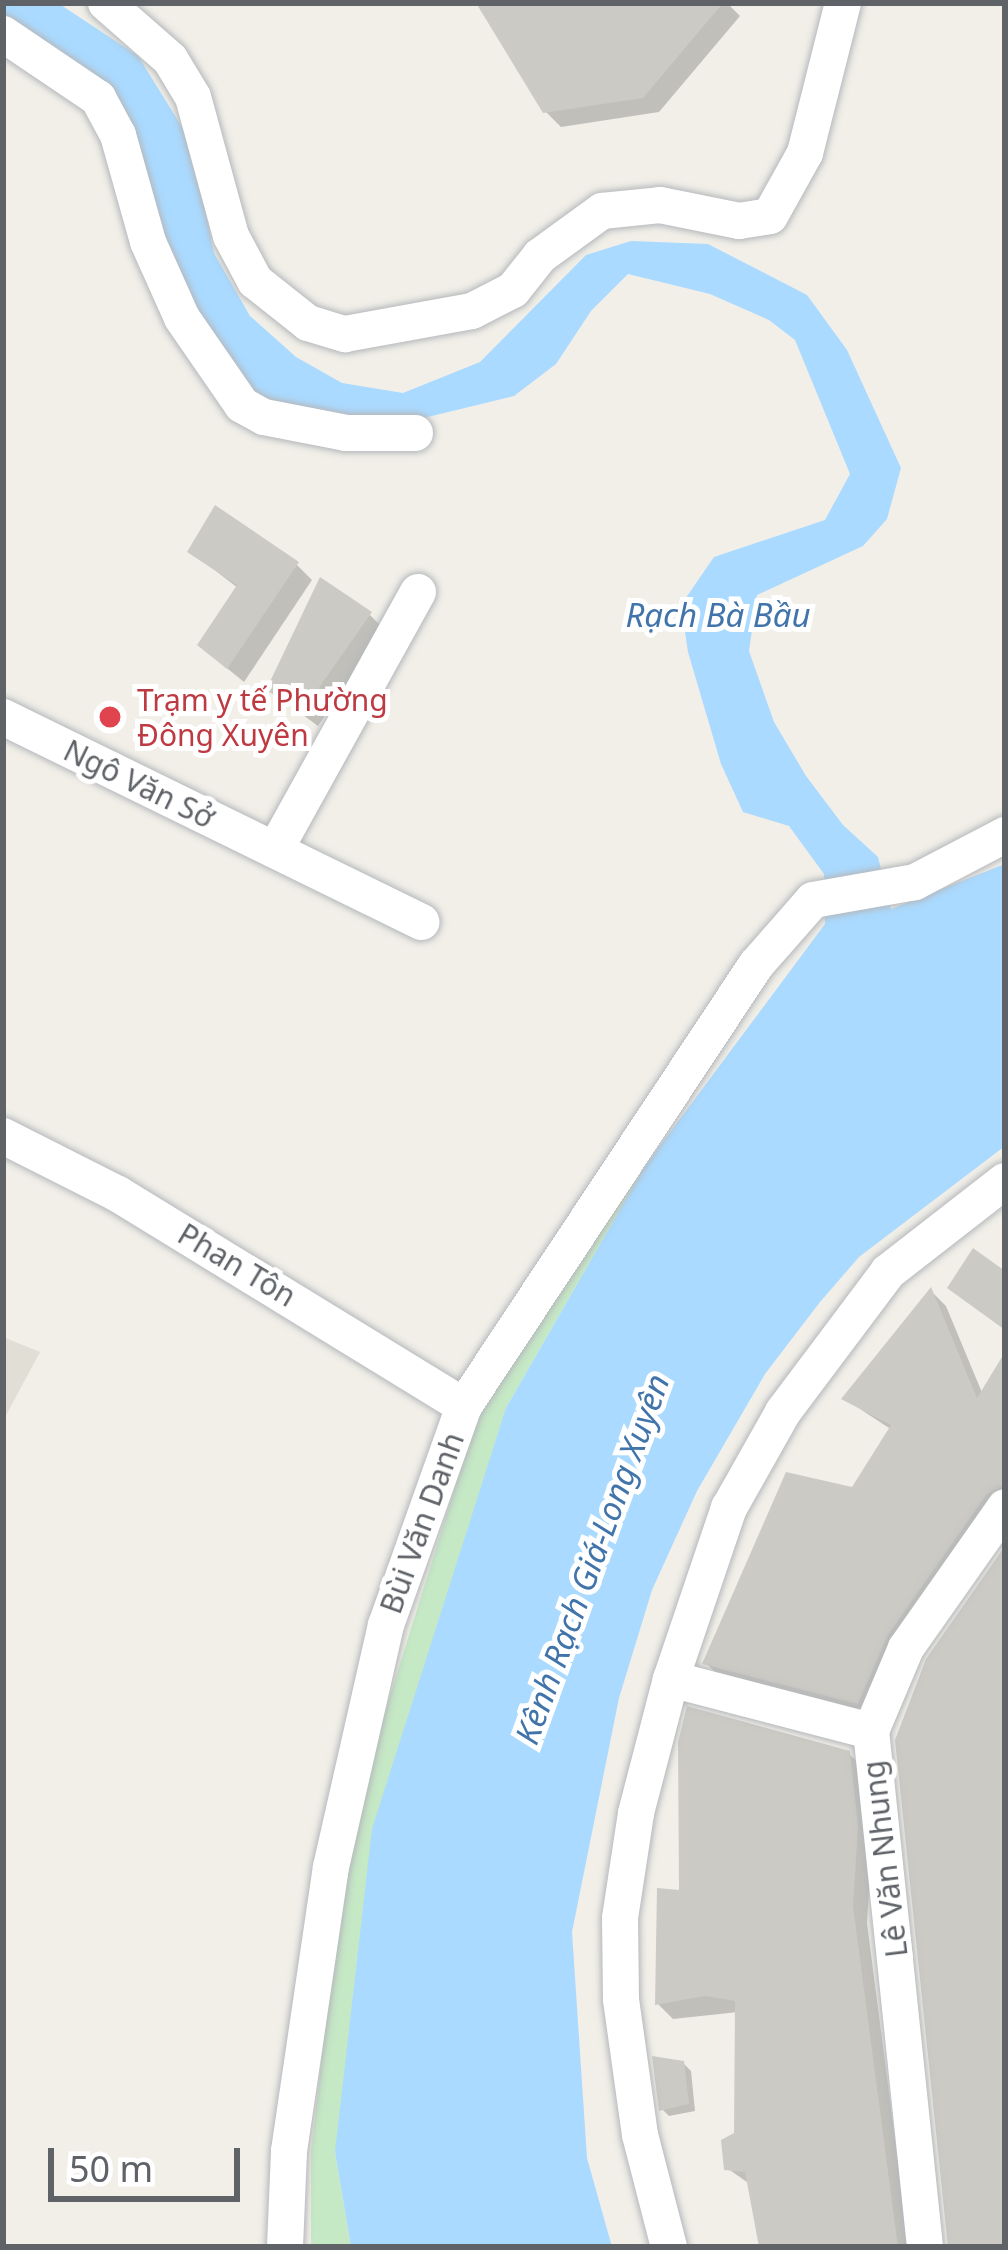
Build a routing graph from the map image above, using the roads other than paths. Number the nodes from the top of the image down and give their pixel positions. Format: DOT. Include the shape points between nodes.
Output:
graph roads {
  1 [pos="106,3"];
  2 [pos="843,3"];
  3 [pos="3,34"];
  4 [pos="415,433"];
  5 [pos="418,592"];
  6 [pos="3,717"];
  7 [pos="1005,835"];
  8 [pos="275,850"];
  9 [pos="422,922"];
  10 [pos="3,1136"];
  11 [pos="1005,1180"];
  12 [pos="464,1406"];
  13 [pos="1005,1508"];
  14 [pos="671,1679"];
  15 [pos="871,1731"];
  16 [pos="285,2247"];
  17 [pos="669,2247"];
  18 [pos="926,2247"];
  1 -- 2 [label="street" via="170,59 194,97 231,236 255,281 308,322 345,334 472,311 513,290 540,256 602,212 660,205 739,221 770,216 805,153"];
  3 -- 4 [label="street" via="98,98 182,318 242,405 346,433"];
  5 -- 8 [label="street"];
  6 -- 8 [label="street, Ngô Văn Sở"];
  7 -- 12 [label="street, Bùi Văn Danh" via="915,882 813,900 756,965"];
  8 -- 9 [label="street, Ngô Văn Sở"];
  10 -- 12 [label="street, Phan Tôn" via="118,1194"];
  11 -- 14 [label="street" via="888,1272 784,1412 729,1508"];
  12 -- 16 [label="street, Bùi Văn Danh" via="386,1625 331,1867 289,2152"];
  13 -- 15 [label="street, Lê Văn Nhung" via="906,1648"];
  14 -- 15 [label="street"];
  14 -- 17 [label="street" via="636,1813 620,1918 621,1999 640,2135"];
  15 -- 18 [label="street, Lê Văn Nhung"];
}
